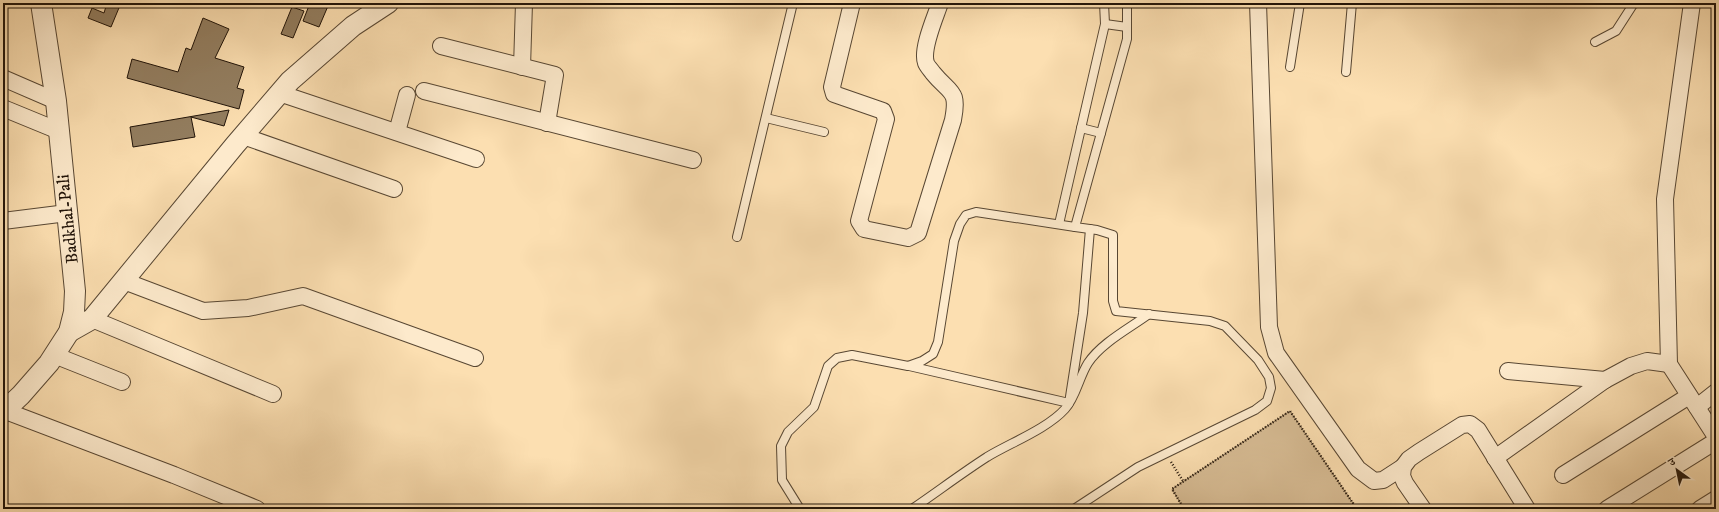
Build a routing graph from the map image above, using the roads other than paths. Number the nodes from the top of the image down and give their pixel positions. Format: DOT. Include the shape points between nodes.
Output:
graph roads {
  1 [pos="41,3"];
  2 [pos="388,3"];
  3 [pos="524,3"];
  4 [pos="793,3"];
  5 [pos="852,3"];
  6 [pos="940,3"];
  7 [pos="1104,3"];
  8 [pos="1127,3"];
  9 [pos="1258,3"];
  10 [pos="1300,3"];
  11 [pos="1352,3"];
  12 [pos="1634,3"];
  13 [pos="1692,3"];
  14 [pos="1105,24"];
  15 [pos="1127,27"];
  16 [pos="1595,42"];
  17 [pos="441,46"];
  18 [pos="522,67"];
  19 [pos="1290,67"];
  20 [pos="1346,72"];
  21 [pos="3,78"];
  22 [pos="424,91"];
  23 [pos="279,93"];
  24 [pos="407,95"];
  25 [pos="56,101"];
  26 [pos="3,108"];
  27 [pos="766,118"];
  28 [pos="547,123"];
  29 [pos="1081,128"];
  30 [pos="59,131"];
  31 [pos="397,132"];
  32 [pos="824,132"];
  33 [pos="1101,133"];
  34 [pos="243,136"];
  35 [pos="476,159"];
  36 [pos="693,160"];
  37 [pos="394,189"];
  38 [pos="67,213"];
  39 [pos="3,221"];
  40 [pos="1059,224"];
  41 [pos="1075,227"];
  42 [pos="1090,229"];
  43 [pos="738,237"];
  44 [pos="124,281"];
  45 [pos="1149,314"];
  46 [pos="92,319"];
  47 [pos="69,332"];
  48 [pos="54,355"];
  49 [pos="475,358"];
  50 [pos="1669,364"];
  51 [pos="908,366"];
  52 [pos="1508,371"];
  53 [pos="1605,380"];
  54 [pos="122,382"];
  55 [pos="1716,392"];
  56 [pos="273,394"];
  57 [pos="1693,401"];
  58 [pos="1069,403"];
  59 [pos="3,411"];
  60 [pos="1716,437"];
  61 [pos="1716,441"];
  62 [pos="1495,458"];
  63 [pos="1403,467"];
  64 [pos="1564,475"];
  65 [pos="1716,499"];
  66 [pos="257,509"];
  67 [pos="800,509"];
  68 [pos="912,509"];
  69 [pos="1074,509"];
  70 [pos="1423,509"];
  71 [pos="1528,509"];
  72 [pos="1607,509"];
  73 [pos="1700,509"];
  1 -- 25 [label="street, Badkhal-Pali"];
  2 -- 23 [label="street" via="354,26"];
  3 -- 18 [label="street"];
  4 -- 27 [label="lane"];
  5 -- 6 [label="street" via="832,87 834,94 883,111 886,119 859,222 864,229 908,238 918,233 956,105 952,91 926,64 925,54"];
  7 -- 14 [label="lane"];
  8 -- 15 [label="lane"];
  9 -- 63 [label="street" via="1269,327 1276,353 1358,470 1374,481 1383,480"];
  10 -- 19 [label="lane"];
  11 -- 20 [label="lane"];
  12 -- 16 [label="lane" via="1616,31"];
  13 -- 50 [label="street" via="1665,199"];
  14 -- 15 [label="lane"];
  14 -- 29 [label="lane"];
  15 -- 33 [label="lane" via="1127,39"];
  17 -- 18 [label="street"];
  18 -- 28 [label="street" via="555,75"];
  21 -- 25 [label="street"];
  22 -- 28 [label="street"];
  23 -- 31 [label="street"];
  23 -- 34 [label="street"];
  24 -- 31 [label="street"];
  25 -- 30 [label="street, Badkhal-Pali"];
  26 -- 30 [label="street"];
  27 -- 32 [label="lane"];
  27 -- 43 [label="lane"];
  28 -- 36 [label="street"];
  29 -- 33 [label="lane"];
  29 -- 40 [label="lane"];
  30 -- 38 [label="street, Badkhal-Pali"];
  31 -- 35 [label="street"];
  33 -- 41 [label="lane"];
  34 -- 37 [label="street"];
  34 -- 44 [label="street"];
  38 -- 39 [label="street"];
  38 -- 47 [label="street, Badkhal-Pali" via="75,291 74,312"];
  40 -- 41 [label="lane"];
  40 -- 51 [label="lane" via="976,212 966,215 954,241 938,342 933,354"];
  41 -- 42 [label="lane"];
  42 -- 45 [label="lane" via="1113,235 1113,301 1116,311"];
  42 -- 58 [label="lane" via="1083,313"];
  44 -- 46 [label="street"];
  44 -- 49 [label="street" via="203,311 248,308 303,296"];
  45 -- 58 [label="lane" via="1096,353 1081,374"];
  45 -- 69 [label="lane" via="1210,321 1225,326 1258,360 1269,378 1271,388 1267,401 1255,410 1138,467"];
  46 -- 47 [label="street"];
  46 -- 56 [label="street"];
  47 -- 48 [label="street, Badkhal-Pali"];
  48 -- 54 [label="street"];
  48 -- 59 [label="street, Badkhal-Pali" via="21,395"];
  50 -- 53 [label="street" via="1647,361 1631,366"];
  50 -- 57 [label="street"];
  51 -- 58 [label="lane"];
  51 -- 67 [label="lane" via="852,355 837,358 828,366 814,407 788,432 781,446 782,480"];
  52 -- 53 [label="street"];
  53 -- 62 [label="street"];
  55 -- 57 [label="street"];
  57 -- 60 [label="street"];
  57 -- 64 [label="street"];
  58 -- 68 [label="lane" via="1050,422 986,458"];
  59 -- 66 [label="street"];
  61 -- 72 [label="street"];
  62 -- 63 [label="street" via="1478,430 1470,424 1462,425 1419,452"];
  62 -- 71 [label="street"];
  63 -- 70 [label="street" via="1402,476 1405,483"];
  65 -- 73 [label="street"];
}
